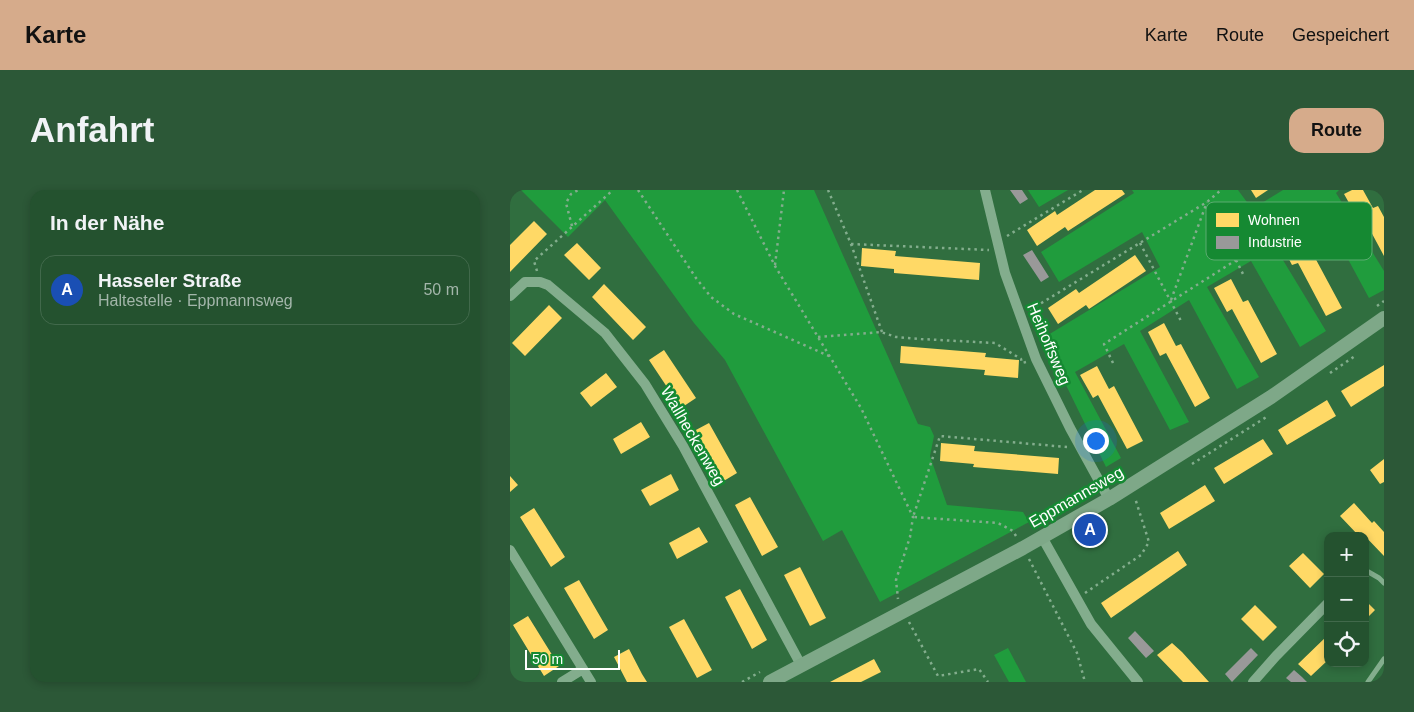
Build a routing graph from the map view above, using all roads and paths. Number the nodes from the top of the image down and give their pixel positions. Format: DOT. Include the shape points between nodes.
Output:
graph roads {
  1 [pos="578,190"];
  2 [pos="613,190"];
  3 [pos="638,190"];
  4 [pos="737,190"];
  5 [pos="784,190"];
  6 [pos="828,190"];
  7 [pos="985,190"];
  8 [pos="1083,190"];
  9 [pos="1221,190"];
  10 [pos="1207,202"];
  11 [pos="1206,203"];
  12 [pos="1206,205"];
  13 [pos="572,226"];
  14 [pos="1140,243"];
  15 [pos="851,244"];
  16 [pos="998,246"];
  17 [pos="1236,260"];
  18 [pos="775,266"];
  19 [pos="1244,276"];
  20 [pos="540,282"];
  21 [pos="510,296"];
  22 [pos="1384,301"];
  23 [pos="1170,302"];
  24 [pos="1380,312"];
  25 [pos="1020,316"];
  26 [pos="1181,321"];
  27 [pos="882,332"];
  28 [pos="818,337"];
  29 [pos="830,356"];
  30 [pos="1036,359"];
  31 [pos="1113,362"];
  32 [pos="1081,448"];
  33 [pos="1134,484"];
  34 [pos="1109,499"];
  35 [pos="913,517"];
  36 [pos="1042,537"];
  37 [pos="1023,548"];
  38 [pos="510,550"];
  39 [pos="1369,572"];
  40 [pos="1384,583"];
  41 [pos="1077,598"];
  42 [pos="890,603"];
  43 [pos="901,605"];
  44 [pos="1324,607"];
  45 [pos="1384,659"];
  46 [pos="801,665"];
  47 [pos="583,669"];
  48 [pos="767,676"];
  49 [pos="562,682"];
  50 [pos="591,682"];
  51 [pos="742,682"];
  52 [pos="988,682"];
  53 [pos="1085,682"];
  54 [pos="1138,682"];
  55 [pos="1253,682"];
  56 [pos="1368,682"];
  1 -- 13 [label="path" via="571,194 566,204"];
  2 -- 13 [label="path"];
  3 -- 29 [label="path" via="711,297 734,314"];
  4 -- 18 [label="path"];
  5 -- 18 [label="path"];
  6 -- 15 [label="path"];
  7 -- 16 [label="street, Heihoffsweg"];
  8 -- 16 [label="path"];
  9 -- 10 [label="path"];
  11 -- 14 [label="path"];
  12 -- 23 [label="path"];
  13 -- 20 [label="path" via="534,261"];
  14 -- 23 [label="path"];
  14 -- 25 [label="path"];
  15 -- 16 [label="path"];
  15 -- 27 [label="path"];
  16 -- 25 [label="street, Heihoffsweg"];
  17 -- 19 [label="path"];
  17 -- 23 [label="path"];
  18 -- 28 [label="path"];
  20 -- 21 [label="street" via="525,282"];
  20 -- 46 [label="street, Wallheckenweg" via="548,285 605,334 645,384 683,446"];
  22 -- 24 [label="path"];
  23 -- 26 [label="path"];
  23 -- 31 [label="path" via="1104,344"];
  24 -- 33 [label="street, Eppmannsweg" via="1271,397"];
  25 -- 30 [label="street, Heihoffsweg"];
  27 -- 28 [label="path"];
  27 -- 30 [label="path" via="921,340 995,343 1022,362"];
  28 -- 29 [label="path"];
  29 -- 35 [label="path" via="860,408"];
  30 -- 32 [label="street, Heihoffsweg"];
  32 -- 34 [label="street, Heihoffsweg"];
  32 -- 35 [label="path" via="940,436"];
  33 -- 34 [label="street, Eppmannsweg"];
  33 -- 41 [label="path" via="1135,499 1149,542 1140,554"];
  34 -- 36 [label="street, Eppmannsweg"];
  35 -- 37 [label="path" via="998,523 1013,531"];
  35 -- 43 [label="path" via="896,580"];
  36 -- 37 [label="street, Eppmannsweg"];
  36 -- 41 [label="street"];
  37 -- 43 [label="street, Eppmannsweg"];
  37 -- 53 [label="path" via="1077,653"];
  38 -- 47 [label="street"];
  39 -- 40 [label="lane"];
  41 -- 54 [label="street" via="1091,624"];
  42 -- 43 [label="path"];
  43 -- 46 [label="street, Eppmannsweg"];
  43 -- 52 [label="path" via="938,676 979,669"];
  44 -- 55 [label="street"];
  45 -- 56 [label="lane"];
  46 -- 48 [label="street, Eppmannsweg"];
  47 -- 49 [label="street"];
  47 -- 50 [label="street"];
  48 -- 51 [label="path"];
}
